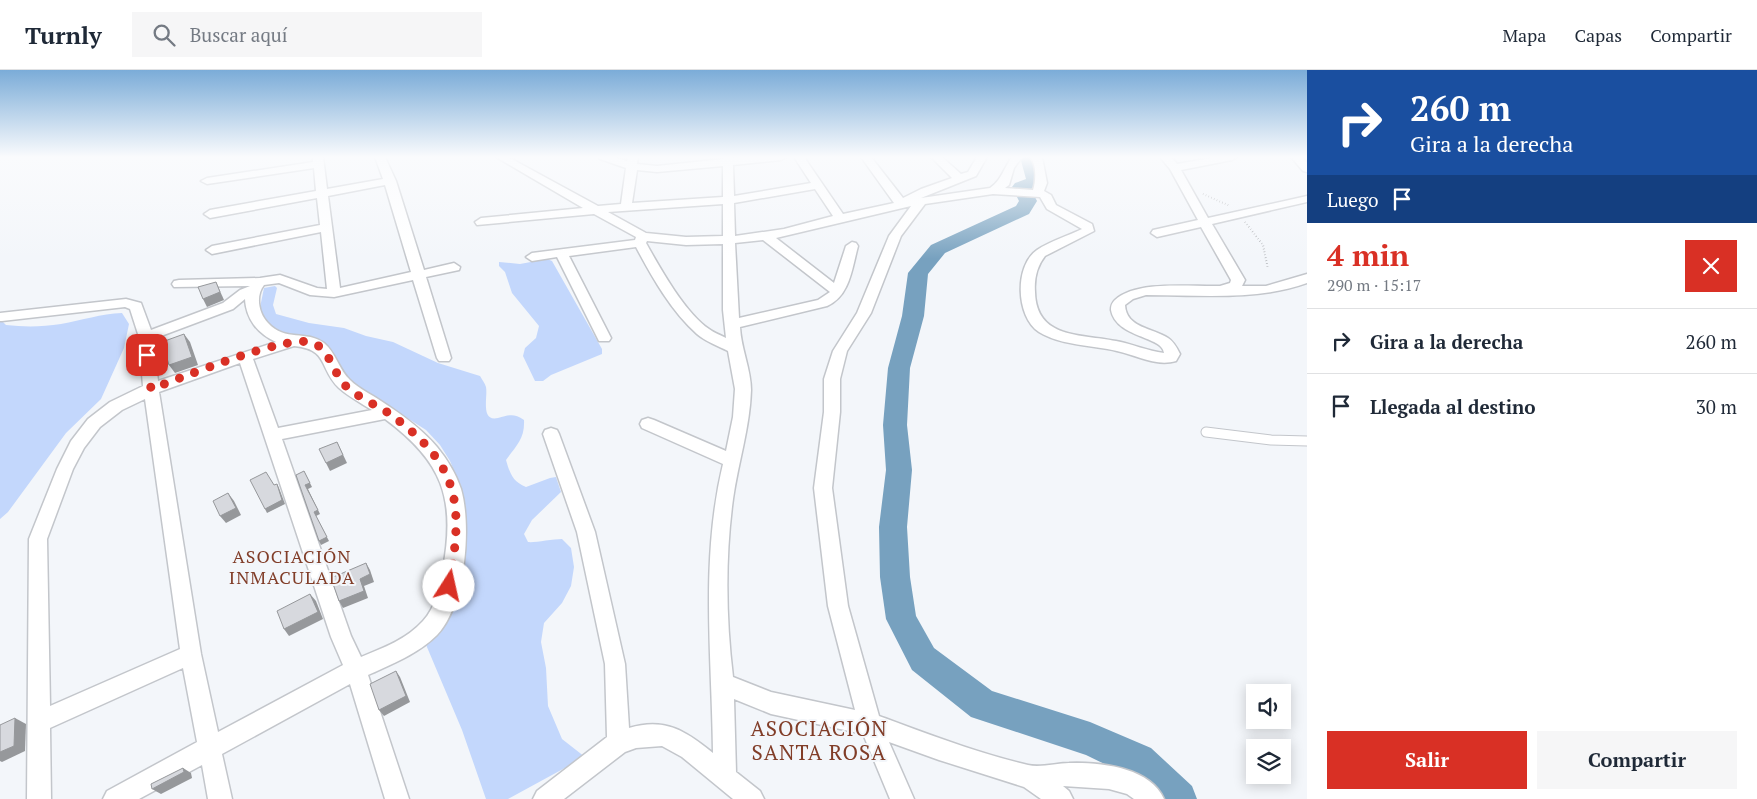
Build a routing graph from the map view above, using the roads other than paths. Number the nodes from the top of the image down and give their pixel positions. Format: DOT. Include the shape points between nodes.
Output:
graph roads {
  1 [pos="323,191"];
  2 [pos="338,191"];
  3 [pos="393,191"];
  4 [pos="562,191"];
  5 [pos="628,191"];
  6 [pos="729,191"];
  7 [pos="782,191"];
  8 [pos="822,191"];
  9 [pos="891,191"];
  10 [pos="925,191"];
  11 [pos="993,191"];
  12 [pos="1188,191"];
  13 [pos="1040,193"];
  14 [pos="323,194"];
  15 [pos="1307,199"];
  16 [pos="729,200"];
  17 [pos="921,201"];
  18 [pos="901,204"];
  19 [pos="626,207"];
  20 [pos="595,209"];
  21 [pos="210,214"];
  22 [pos="840,218"];
  23 [pos="481,222"];
  24 [pos="1205,222"];
  25 [pos="327,227"];
  26 [pos="1157,233"];
  27 [pos="766,236"];
  28 [pos="730,238"];
  29 [pos="641,239"];
  30 [pos="852,246"];
  31 [pos="212,250"];
  32 [pos="562,254"];
  33 [pos="532,257"];
  34 [pos="454,267"];
  35 [pos="417,274"];
  36 [pos="1307,278"];
  37 [pos="179,284"];
  38 [pos="257,286"];
  39 [pos="1220,291"];
  40 [pos="838,292"];
  41 [pos="334,293"];
  42 [pos="2,317"];
  43 [pos="734,324"];
  44 [pos="146,337"];
  45 [pos="604,338"];
  46 [pos="294,341"];
  47 [pos="735,349"];
  48 [pos="245,356"];
  49 [pos="444,358"];
  50 [pos="151,389"];
  51 [pos="387,413"];
  52 [pos="648,424"];
  53 [pos="1206,432"];
  54 [pos="551,434"];
  55 [pos="271,435"];
  56 [pos="1307,441"];
  57 [pos="732,461"];
  58 [pos="191,654"];
  59 [pos="356,670"];
  60 [pos="723,684"];
  61 [pos="38,722"];
  62 [pos="870,724"];
  63 [pos="619,742"];
  64 [pos="210,748"];
  65 [pos="725,777"];
  66 [pos="1030,777"];
  67 [pos="38,799"];
  68 [pos="115,799"];
  69 [pos="220,799"];
  70 [pos="397,799"];
  71 [pos="545,799"];
  72 [pos="752,799"];
  73 [pos="902,799"];
  74 [pos="1061,799"];
  75 [pos="1152,799"];
  1 -- 14 [label="street"];
  2 -- 14 [label="street"];
  3 -- 35 [label="street"];
  4 -- 20 [label="street"];
  5 -- 19 [label="street"];
  6 -- 16 [label="street"];
  7 -- 16 [label="street"];
  8 -- 22 [label="street"];
  9 -- 18 [label="street"];
  10 -- 18 [label="street"];
  11 -- 13 [label="street"];
  11 -- 17 [label="street"];
  12 -- 24 [label="street"];
  13 -- 39 [label="street" via="1047,196 1051,207 1088,227 1088,231 1036,258 1028,278 1030,314 1049,332 1171,358 1172,348 1166,343 1128,326 1120,316 1118,304 1128,296 1145,291"];
  14 -- 21 [label="street"];
  14 -- 25 [label="street"];
  15 -- 24 [label="street"];
  16 -- 19 [label="street"];
  16 -- 28 [label="street"];
  17 -- 18 [label="street"];
  17 -- 62 [label="street" via="895,236 864,313 840,350 832,379 832,412 823,488 838,606"];
  18 -- 22 [label="street"];
  19 -- 20 [label="street"];
  20 -- 23 [label="street"];
  20 -- 29 [label="street"];
  22 -- 27 [label="street"];
  24 -- 26 [label="street"];
  24 -- 39 [label="street" via="1238,280"];
  25 -- 31 [label="street"];
  25 -- 41 [label="street"];
  27 -- 28 [label="street"];
  27 -- 40 [label="street"];
  28 -- 29 [label="street"];
  28 -- 43 [label="street" via="730,310"];
  29 -- 32 [label="street"];
  29 -- 47 [label="street" via="655,270 686,314 703,332"];
  30 -- 40 [label="street"];
  32 -- 33 [label="street"];
  32 -- 45 [label="street"];
  34 -- 35 [label="street"];
  35 -- 41 [label="street"];
  35 -- 49 [label="street"];
  36 -- 39 [label="street" via="1266,290"];
  37 -- 38 [label="street"];
  38 -- 41 [label="street" via="280,279 315,292"];
  38 -- 44 [label="street" via="228,306"];
  38 -- 46 [label="street" via="251,299 255,316 274,335"];
  40 -- 43 [label="street" via="822,303"];
  42 -- 44 [label="street" via="132,304 136,306"];
  43 -- 47 [label="street"];
  44 -- 50 [label="street"];
  46 -- 48 [label="street"];
  46 -- 51 [label="street" via="312,342 319,347 343,383"];
  47 -- 57 [label="street" via="743,387"];
  48 -- 50 [label="street"];
  48 -- 55 [label="street"];
  50 -- 58 [label="street"];
  50 -- 61 [label="street" via="116,406 77,444 38,539"];
  51 -- 55 [label="street"];
  51 -- 59 [label="street" via="419,438 439,460 454,498 457,516 455,549 449,586 432,626 413,643"];
  52 -- 57 [label="street"];
  53 -- 56 [label="lane"];
  54 -- 63 [label="street" via="586,532 615,664"];
  55 -- 59 [label="street" via="341,637"];
  57 -- 60 [label="street" via="724,500 719,564 718,622"];
  58 -- 61 [label="street"];
  58 -- 64 [label="street"];
  59 -- 64 [label="street"];
  59 -- 70 [label="street"];
  60 -- 62 [label="street" via="771,703"];
  60 -- 65 [label="street"];
  61 -- 67 [label="street"];
  62 -- 66 [label="street"];
  62 -- 73 [label="street"];
  63 -- 65 [label="street" via="664,735 690,749"];
  63 -- 71 [label="street"];
  64 -- 68 [label="street"];
  64 -- 69 [label="street"];
  65 -- 72 [label="street"];
  66 -- 74 [label="street"];
  66 -- 75 [label="street" via="1068,773 1103,776 1135,786"];
}
